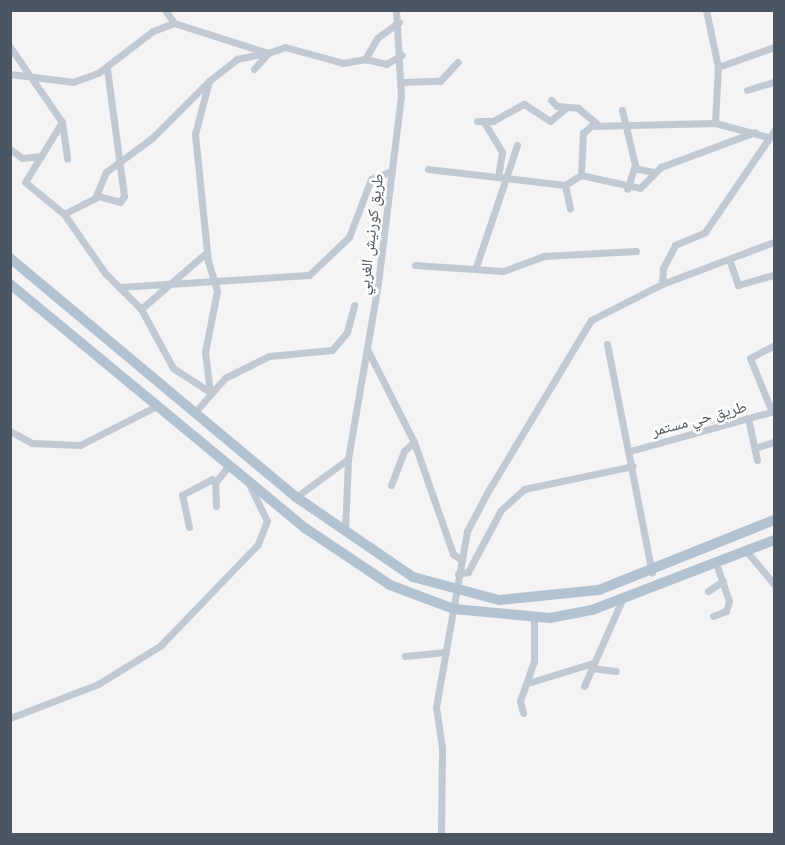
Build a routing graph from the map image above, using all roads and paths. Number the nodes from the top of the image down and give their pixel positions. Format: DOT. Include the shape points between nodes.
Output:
graph roads {
  1 [pos="165,10"];
  2 [pos="396,10"];
  3 [pos="706,10"];
  4 [pos="399,22"];
  5 [pos="174,23"];
  6 [pos="10,46"];
  7 [pos="774,47"];
  8 [pos="268,53"];
  9 [pos="402,55"];
  10 [pos="365,59"];
  11 [pos="458,62"];
  12 [pos="718,67"];
  13 [pos="107,68"];
  14 [pos="254,69"];
  15 [pos="10,74"];
  16 [pos="36,78"];
  17 [pos="209,81"];
  18 [pos="402,82"];
  19 [pos="774,82"];
  20 [pos="747,90"];
  21 [pos="551,100"];
  22 [pos="567,107"];
  23 [pos="622,110"];
  24 [pos="62,122"];
  25 [pos="715,123"];
  26 [pos="598,125"];
  27 [pos="630,127"];
  28 [pos="774,131"];
  29 [pos="754,132"];
  30 [pos="768,137"];
  31 [pos="517,145"];
  32 [pos="10,149"];
  33 [pos="41,156"];
  34 [pos="122,158"];
  35 [pos="67,159"];
  36 [pos="634,168"];
  37 [pos="428,169"];
  38 [pos="392,171"];
  39 [pos="653,172"];
  40 [pos="581,175"];
  41 [pos="502,177"];
  42 [pos="565,185"];
  43 [pos="627,189"];
  44 [pos="98,196"];
  45 [pos="570,208"];
  46 [pos="64,214"];
  47 [pos="774,242"];
  48 [pos="636,251"];
  49 [pos="207,252"];
  50 [pos="10,258"];
  51 [pos="729,259"];
  52 [pos="415,265"];
  53 [pos="476,267"];
  54 [pos="774,275"];
  55 [pos="173,279"];
  56 [pos="214,279"];
  57 [pos="10,284"];
  58 [pos="662,284"];
  59 [pos="118,287"];
  60 [pos="354,305"];
  61 [pos="141,309"];
  62 [pos="607,344"];
  63 [pos="774,345"];
  64 [pos="367,349"];
  65 [pos="210,392"];
  66 [pos="155,407"];
  67 [pos="195,412"];
  68 [pos="773,412"];
  69 [pos="748,418"];
  70 [pos="10,431"];
  71 [pos="414,442"];
  72 [pos="774,442"];
  73 [pos="755,448"];
  74 [pos="630,451"];
  75 [pos="348,459"];
  76 [pos="757,460"];
  77 [pos="229,465"];
  78 [pos="633,466"];
  79 [pos="246,479"];
  80 [pos="215,483"];
  81 [pos="391,485"];
  82 [pos="296,497"];
  83 [pos="216,506"];
  84 [pos="774,520"];
  85 [pos="189,527"];
  86 [pos="348,537"];
  87 [pos="774,540"];
  88 [pos="748,553"];
  89 [pos="462,560"];
  90 [pos="717,566"];
  91 [pos="652,573"];
  92 [pos="459,574"];
  93 [pos="723,581"];
  94 [pos="774,584"];
  95 [pos="455,591"];
  96 [pos="708,591"];
  97 [pos="621,602"];
  98 [pos="454,609"];
  99 [pos="713,616"];
  100 [pos="534,618"];
  101 [pos="446,652"];
  102 [pos="405,656"];
  103 [pos="592,665"];
  104 [pos="616,671"];
  105 [pos="528,683"];
  106 [pos="584,686"];
  107 [pos="523,713"];
  108 [pos="10,718"];
  109 [pos="441,834"];
  1 -- 5 [label="street"];
  2 -- 4 [label="street, طريق كورنيش الغربي"];
  3 -- 12 [label="street"];
  4 -- 9 [label="street, طريق كورنيش الغربي"];
  4 -- 10 [label="street" via="377,38"];
  5 -- 8 [label="street"];
  5 -- 13 [label="street" via="153,32"];
  6 -- 16 [label="street"];
  7 -- 12 [label="street"];
  8 -- 10 [label="street" via="285,47 312,59 351,63"];
  8 -- 14 [label="street"];
  8 -- 17 [label="street" via="237,59"];
  9 -- 10 [label="street" via="386,64"];
  9 -- 18 [label="street, طريق كورنيش الغربي"];
  11 -- 18 [label="street" via="440,81"];
  12 -- 25 [label="street"];
  13 -- 16 [label="street" via="73,82"];
  13 -- 34 [label="street"];
  15 -- 16 [label="street"];
  16 -- 24 [label="street"];
  17 -- 34 [label="street" via="152,138"];
  17 -- 49 [label="street" via="195,134"];
  18 -- 38 [label="street, طريق كورنيش الغربي"];
  19 -- 20 [label="street"];
  21 -- 22 [label="street"];
  22 -- 26 [label="street" via="578,108"];
  22 -- 41 [label="street" via="550,121 524,104 480,122 502,152"];
  23 -- 27 [label="street"];
  24 -- 33 [label="street"];
  24 -- 35 [label="street"];
  25 -- 27 [label="street"];
  25 -- 29 [label="street"];
  26 -- 27 [label="street"];
  26 -- 40 [label="street" via="582,133"];
  27 -- 36 [label="street"];
  28 -- 30 [label="street"];
  29 -- 30 [label="street"];
  29 -- 39 [label="street"];
  30 -- 58 [label="street" via="707,230 675,245 663,268"];
  31 -- 41 [label="street"];
  32 -- 33 [label="street" via="22,158"];
  33 -- 46 [label="street" via="26,171 25,182"];
  34 -- 44 [label="street" via="104,175"];
  34 -- 44 [label="street" via="124,198 117,202"];
  36 -- 39 [label="street"];
  36 -- 43 [label="street"];
  37 -- 41 [label="street"];
  38 -- 56 [label="street" via="368,183 349,237 309,275"];
  38 -- 64 [label="street, طريق كورنيش الغربي"];
  39 -- 43 [label="street" via="640,188"];
  40 -- 42 [label="street"];
  40 -- 43 [label="street"];
  41 -- 42 [label="street"];
  41 -- 53 [label="street"];
  42 -- 45 [label="street"];
  44 -- 46 [label="street"];
  46 -- 59 [label="street"];
  47 -- 51 [label="street"];
  48 -- 53 [label="street" via="544,256 503,271"];
  49 -- 55 [label="street" via="192,270"];
  49 -- 56 [label="street"];
  50 -- 67 [label="main road"];
  51 -- 54 [label="street" via="738,285"];
  51 -- 58 [label="street"];
  52 -- 53 [label="street"];
  55 -- 56 [label="street"];
  55 -- 59 [label="street"];
  55 -- 61 [label="street"];
  56 -- 65 [label="street" via="217,298 206,352"];
  57 -- 66 [label="main road"];
  58 -- 89 [label="street" via="584,327 467,531"];
  59 -- 61 [label="street"];
  60 -- 65 [label="street" via="347,332 332,350 269,356 230,375"];
  61 -- 65 [label="street" via="170,365"];
  62 -- 74 [label="street"];
  63 -- 68 [label="street" via="750,358"];
  64 -- 71 [label="street"];
  64 -- 75 [label="street, طريق كورنيش الغربي"];
  65 -- 67 [label="street"];
  66 -- 70 [label="street" via="80,445 32,443"];
  66 -- 77 [label="main road"];
  67 -- 82 [label="main road"];
  68 -- 69 [label="street, طريق حي مستمر"];
  69 -- 73 [label="street"];
  69 -- 74 [label="street, طريق حي مستمر"];
  71 -- 81 [label="street" via="404,451"];
  71 -- 89 [label="street" via="453,554"];
  72 -- 73 [label="street"];
  73 -- 76 [label="street"];
  74 -- 78 [label="street"];
  75 -- 82 [label="street"];
  75 -- 86 [label="street, طريق كورنيش الغربي" via="342,521"];
  77 -- 79 [label="main road"];
  77 -- 80 [label="street"];
  78 -- 91 [label="street"];
  78 -- 92 [label="street" via="524,489 501,510 468,572"];
  79 -- 98 [label="main road" via="305,528 390,585"];
  79 -- 108 [label="street" via="267,521 258,544 160,646 98,684"];
  80 -- 83 [label="street"];
  80 -- 85 [label="street" via="212,479 182,495"];
  82 -- 86 [label="main road"];
  84 -- 91 [label="main road"];
  86 -- 95 [label="main road" via="413,578"];
  87 -- 88 [label="main road"];
  88 -- 90 [label="main road"];
  88 -- 94 [label="street"];
  89 -- 92 [label="street"];
  90 -- 93 [label="street"];
  90 -- 97 [label="main road"];
  91 -- 95 [label="main road" via="599,590 533,599 499,600"];
  92 -- 95 [label="street"];
  93 -- 96 [label="street"];
  93 -- 99 [label="street" via="728,607"];
  95 -- 98 [label="street"];
  97 -- 100 [label="main road"];
  97 -- 103 [label="street"];
  98 -- 100 [label="main road"];
  98 -- 101 [label="street"];
  100 -- 105 [label="street"];
  101 -- 102 [label="street"];
  101 -- 109 [label="street" via="436,707 442,747"];
  103 -- 104 [label="street"];
  103 -- 105 [label="street"];
  103 -- 106 [label="street"];
  105 -- 107 [label="street" via="520,701"];
}
